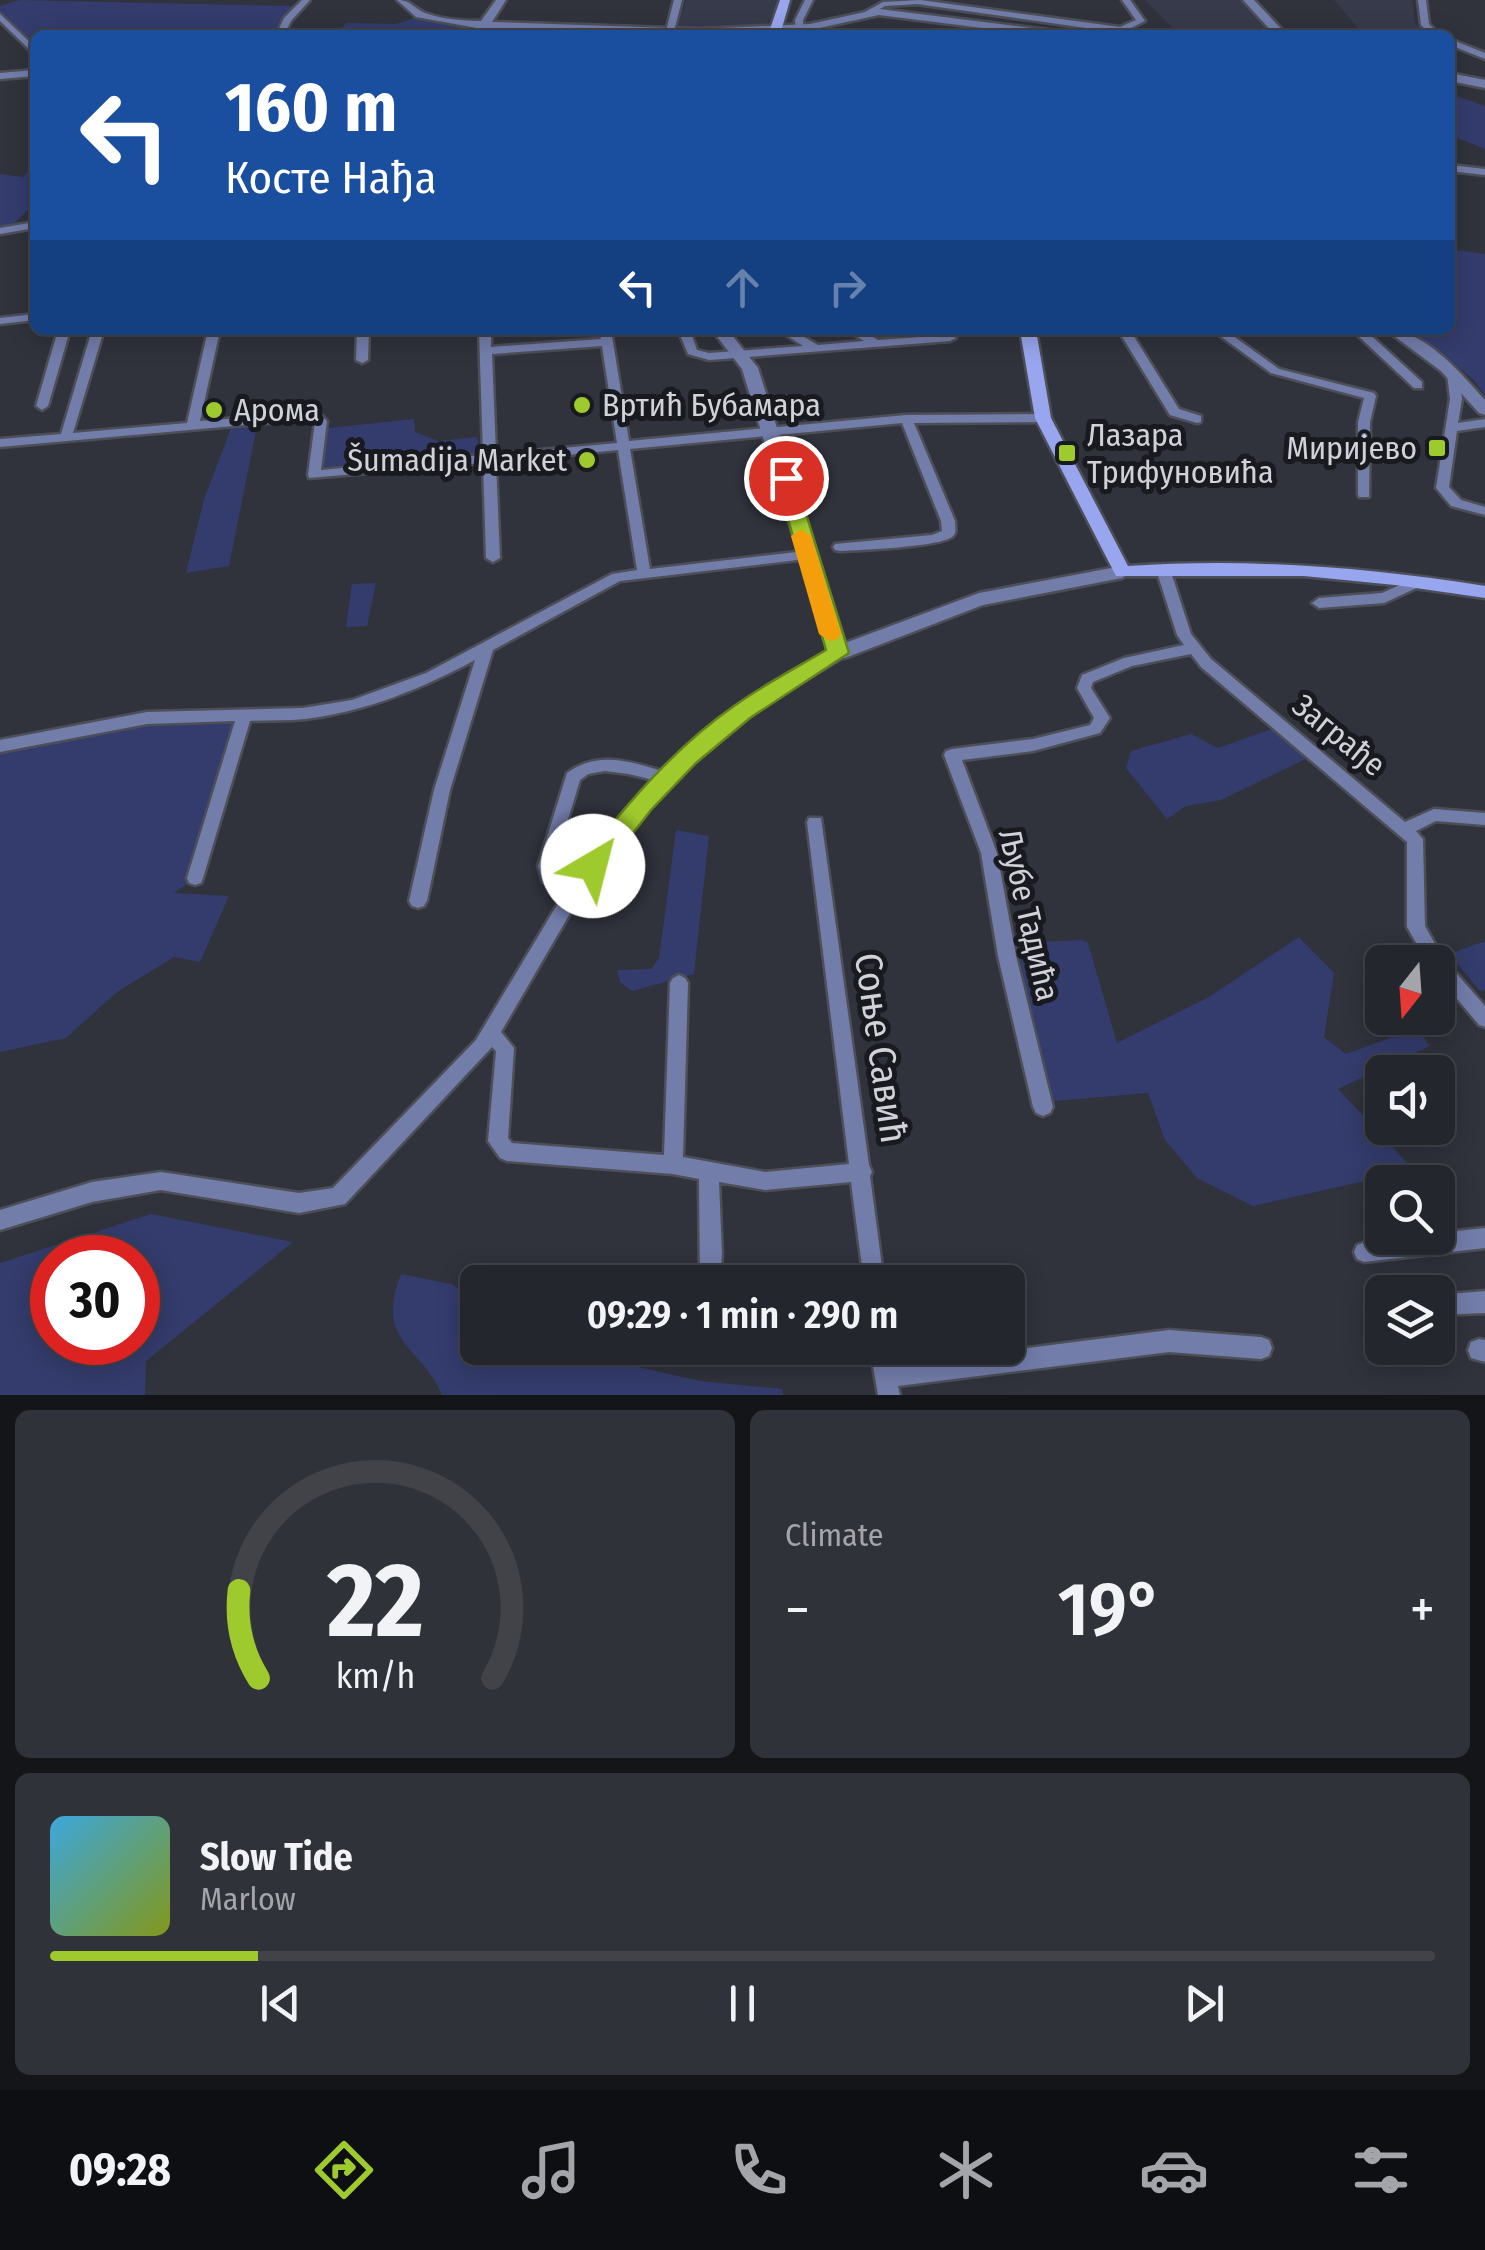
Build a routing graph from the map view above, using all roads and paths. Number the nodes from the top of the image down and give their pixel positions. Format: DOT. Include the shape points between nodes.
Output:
graph roads {
  1 [pos="306,0"];
  2 [pos="402,0"];
  3 [pos="501,0"];
  4 [pos="678,0"];
  5 [pos="785,0"];
  6 [pos="810,0"];
  7 [pos="1126,0"];
  8 [pos="1248,0"];
  9 [pos="1422,0"];
  10 [pos="868,13"];
  11 [pos="0,16"];
  12 [pos="283,30"];
  13 [pos="481,30"];
  14 [pos="670,30"];
  15 [pos="775,30"];
  16 [pos="800,30"];
  17 [pos="804,30"];
  18 [pos="1019,30"];
  19 [pos="1276,30"];
  20 [pos="1430,30"];
  21 [pos="1455,44"];
  22 [pos="30,47"];
  23 [pos="1485,56"];
  24 [pos="30,73"];
  25 [pos="0,76"];
  26 [pos="1455,78"];
  27 [pos="1485,84"];
  28 [pos="1455,169"];
  29 [pos="1485,172"];
  30 [pos="30,227"];
  31 [pos="0,232"];
  32 [pos="30,317"];
  33 [pos="0,320"];
  34 [pos="63,335"];
  35 [pos="97,335"];
  36 [pos="213,335"];
  37 [pos="364,335"];
  38 [pos="484,335"];
  39 [pos="686,335"];
  40 [pos="725,335"];
  41 [pos="792,335"];
  42 [pos="1029,335"];
  43 [pos="1127,335"];
  44 [pos="1225,335"];
  45 [pos="1363,335"];
  46 [pos="1401,335"];
  47 [pos="606,336"];
  48 [pos="950,338"];
  49 [pos="884,340"];
  50 [pos="818,350"];
  51 [pos="486,351"];
  52 [pos="745,357"];
  53 [pos="362,360"];
  54 [pos="1453,374"];
  55 [pos="1418,386"];
  56 [pos="42,406"];
  57 [pos="1485,410"];
  58 [pos="1044,418"];
  59 [pos="906,419"];
  60 [pos="1197,419"];
  61 [pos="1485,423"];
  62 [pos="194,425"];
  63 [pos="1451,428"];
  64 [pos="773,432"];
  65 [pos="66,437"];
  66 [pos="0,443"];
  67 [pos="624,446"];
  68 [pos="491,459"];
  69 [pos="1364,494"];
  70 [pos="1478,510"];
  71 [pos="840,547"];
  72 [pos="806,555"];
  73 [pos="493,558"];
  74 [pos="1162,568"];
  75 [pos="644,572"];
  76 [pos="1122,572"];
  77 [pos="1418,582"];
  78 [pos="1485,592"];
  79 [pos="1319,602"];
  80 [pos="1192,648"];
  81 [pos="486,650"];
  82 [pos="838,653"];
  83 [pos="244,716"];
  84 [pos="0,746"];
  85 [pos="664,778"];
  86 [pos="1485,819"];
  87 [pos="815,822"];
  88 [pos="1406,828"];
  89 [pos="195,878"];
  90 [pos="573,893"];
  91 [pos="418,901"];
  92 [pos="1426,945"];
  93 [pos="679,982"];
  94 [pos="1455,984"];
  95 [pos="1485,1019"];
  96 [pos="492,1035"];
  97 [pos="1043,1107"];
  98 [pos="673,1164"];
  99 [pos="862,1172"];
  100 [pos="710,1173"];
  101 [pos="0,1220"];
  102 [pos="1485,1238"];
  103 [pos="1364,1252"];
  104 [pos="713,1265"];
  105 [pos="872,1265"];
  106 [pos="1485,1302"];
  107 [pos="1455,1304"];
  108 [pos="1261,1348"];
  109 [pos="887,1386"];
  1 -- 12 [label="street"];
  2 -- 13 [label="street" via="412,12"];
  3 -- 13 [label="street"];
  4 -- 14 [label="street"];
  5 -- 15 [label="main road"];
  6 -- 16 [label="street"];
  7 -- 10 [label="street" via="1140,20 1121,30 917,2 878,5"];
  8 -- 19 [label="street"];
  9 -- 20 [label="street"];
  10 -- 17 [label="street"];
  10 -- 18 [label="street"];
  11 -- 22 [label="street"];
  21 -- 23 [label="street"];
  24 -- 25 [label="street"];
  26 -- 27 [label="street"];
  28 -- 29 [label="street"];
  30 -- 31 [label="street"];
  32 -- 33 [label="street"];
  34 -- 56 [label="street"];
  35 -- 65 [label="street"];
  36 -- 62 [label="street"];
  37 -- 53 [label="street"];
  38 -- 51 [label="street"];
  39 -- 52 [label="street" via="698,356"];
  40 -- 52 [label="street"];
  41 -- 50 [label="street"];
  42 -- 58 [label="main road"];
  43 -- 60 [label="street" via="1174,412"];
  44 -- 69 [label="street" via="1275,370 1370,398"];
  45 -- 55 [label="street"];
  46 -- 54 [label="street"];
  47 -- 51 [label="street"];
  47 -- 67 [label="street"];
  48 -- 49 [label="street"];
  49 -- 50 [label="street"];
  50 -- 52 [label="street"];
  51 -- 68 [label="street"];
  52 -- 64 [label="street"];
  54 -- 57 [label="street"];
  54 -- 63 [label="street"];
  58 -- 59 [label="street"];
  58 -- 76 [label="main road"];
  59 -- 64 [label="street"];
  59 -- 71 [label="street" via="948,532 934,539"];
  61 -- 63 [label="street"];
  62 -- 65 [label="street"];
  62 -- 68 [label="street" via="317,416 314,475"];
  63 -- 70 [label="street" via="1444,495"];
  64 -- 67 [label="street"];
  64 -- 72 [label="street"];
  65 -- 66 [label="street"];
  67 -- 68 [label="street"];
  67 -- 75 [label="street"];
  68 -- 73 [label="street"];
  72 -- 75 [label="street"];
  72 -- 82 [label="street"];
  74 -- 76 [label="main road"];
  74 -- 77 [label="main road" via="1284,568"];
  74 -- 80 [label="street, Заграђе"];
  75 -- 81 [label="street" via="605,582"];
  76 -- 82 [label="street" via="980,599"];
  77 -- 78 [label="main road"];
  77 -- 79 [label="street" via="1384,598"];
  80 -- 88 [label="street, Заграђе"];
  80 -- 97 [label="street, Љубе Тадића" via="1087,679 1084,688 1102,718 1095,729 952,756 989,853"];
  81 -- 83 [label="street" via="386,696 324,712"];
  81 -- 91 [label="street" via="442,790"];
  82 -- 85 [label="street" via="742,712"];
  83 -- 84 [label="street" via="148,718"];
  83 -- 89 [label="street"];
  85 -- 90 [label="street"];
  85 -- 90 [label="street" via="604,764 572,777 546,866 549,877"];
  86 -- 88 [label="street" via="1434,815"];
  87 -- 99 [label="street, Соње Савић"];
  88 -- 92 [label="street" via="1418,857 1416,928"];
  90 -- 96 [label="street"];
  93 -- 98 [label="street"];
  94 -- 95 [label="street"];
  96 -- 98 [label="street" via="505,1048 498,1141 507,1152"];
  96 -- 101 [label="street" via="338,1197 299,1203 161,1181 92,1192"];
  98 -- 100 [label="street"];
  99 -- 100 [label="street" via="776,1181"];
  99 -- 105 [label="street, Соње Савић"];
  100 -- 104 [label="street"];
  102 -- 103 [label="street"];
  106 -- 107 [label="street"];
  108 -- 109 [label="street" via="1169,1341"];
}
